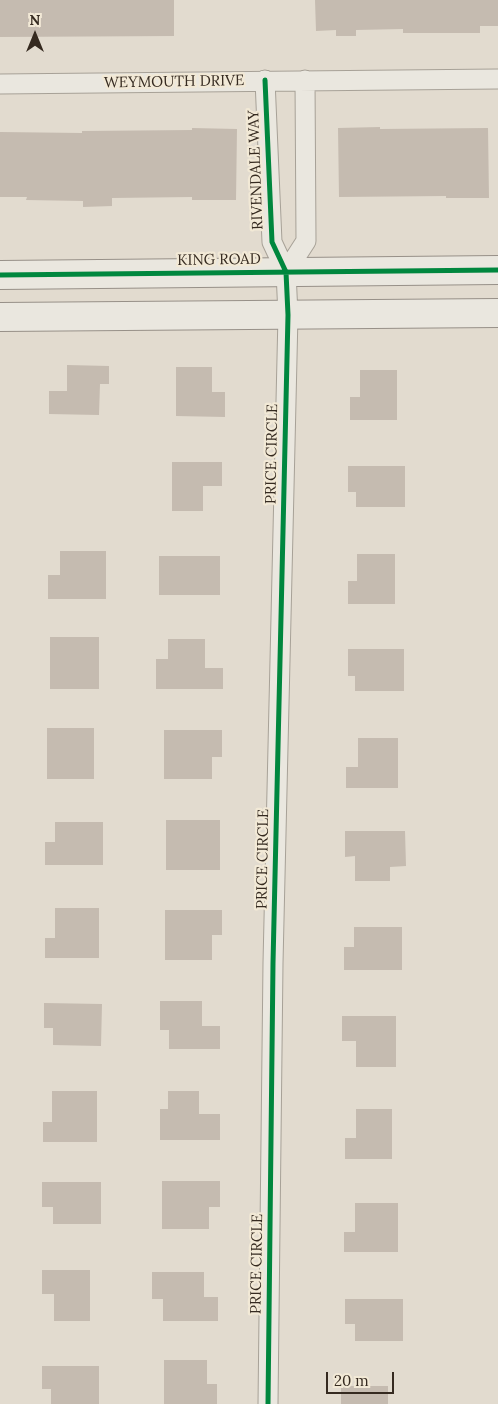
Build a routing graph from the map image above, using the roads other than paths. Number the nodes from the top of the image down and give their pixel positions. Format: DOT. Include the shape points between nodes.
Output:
graph roads {
  1 [pos="498,79"];
  2 [pos="265,80"];
  3 [pos="305,80"];
  4 [pos="0,84"];
  5 [pos="461,270"];
  6 [pos="498,270"];
  7 [pos="286,272"];
  8 [pos="0,275"];
  9 [pos="458,313"];
  10 [pos="498,313"];
  11 [pos="288,315"];
  12 [pos="0,317"];
  13 [pos="268,1404"];
  1 -- 3 [label="street, WEYMOUTH DRIVE"];
  2 -- 3 [label="street, WEYMOUTH DRIVE"];
  2 -- 4 [label="street, WEYMOUTH DRIVE"];
  2 -- 7 [label="street, RIVENDALE WAY" via="272,242"];
  3 -- 7 [label="street" via="306,241"];
  5 -- 6 [label="street, KING ROAD"];
  5 -- 7 [label="street, KING ROAD"];
  5 -- 9 [label="street"];
  7 -- 8 [label="street, KING ROAD"];
  7 -- 11 [label="street, RIVENDALE WAY"];
  9 -- 10 [label="street"];
  9 -- 11 [label="street"];
  11 -- 12 [label="street"];
  11 -- 13 [label="street, PRICE CIRCLE" via="273,953"];
}
